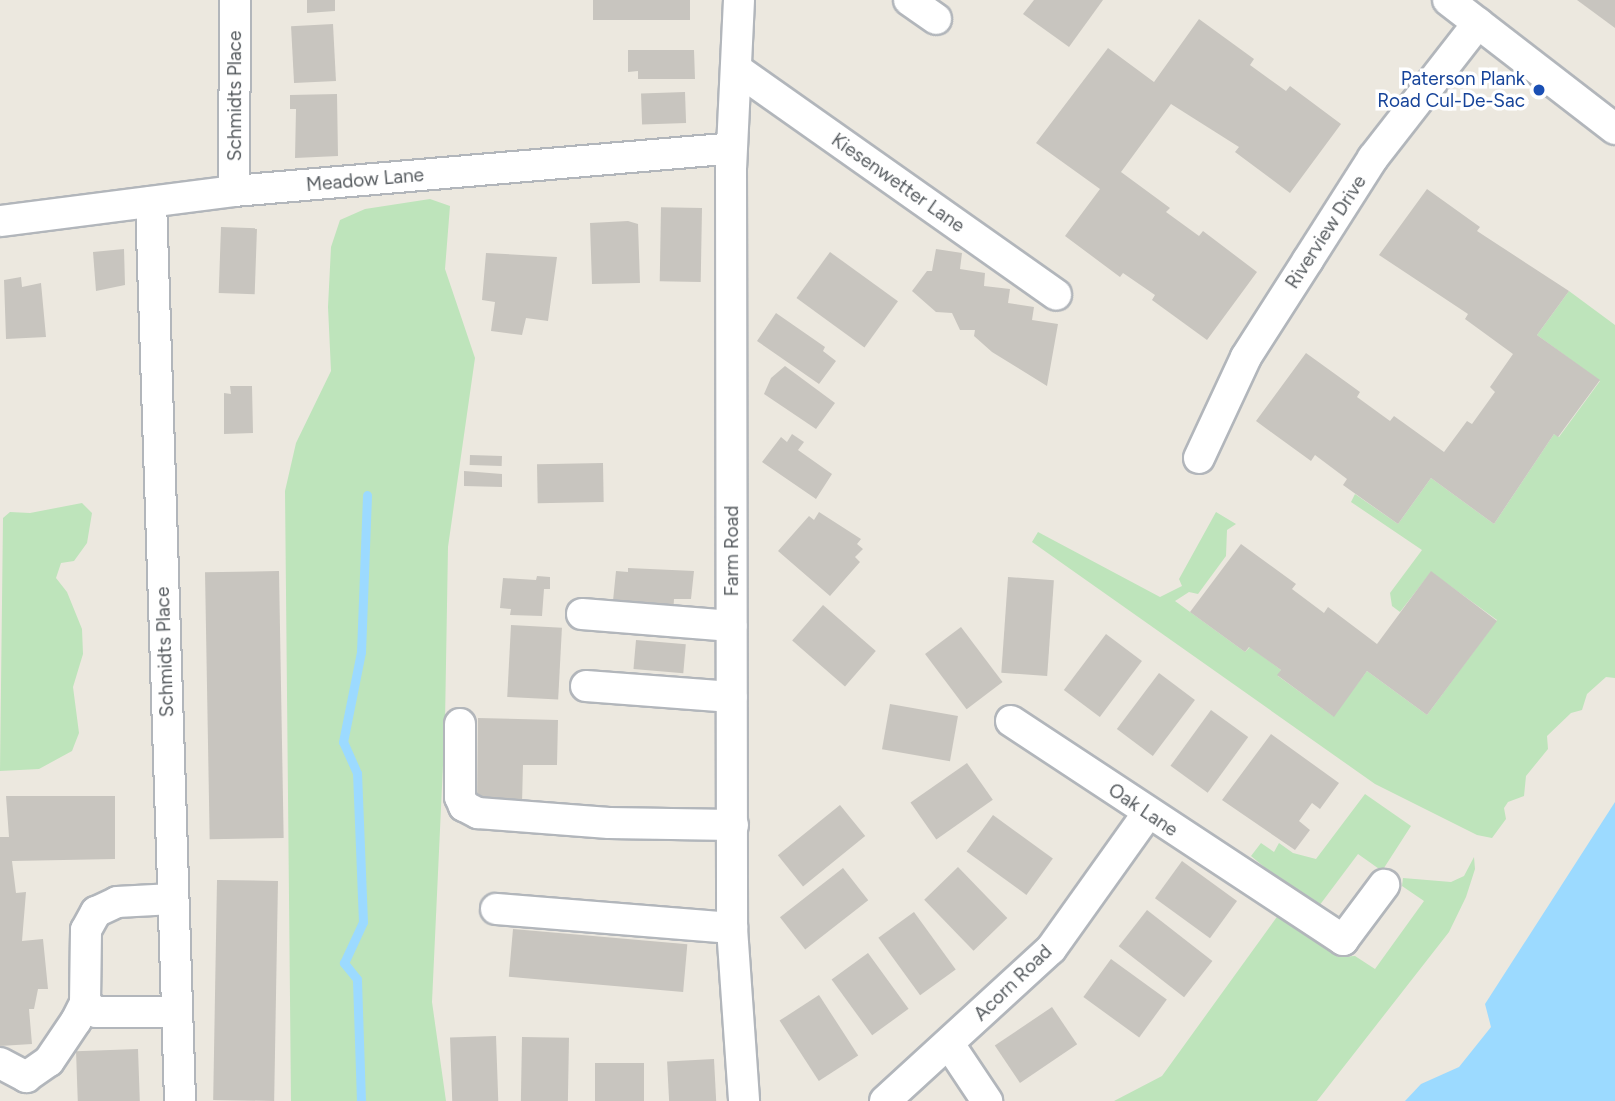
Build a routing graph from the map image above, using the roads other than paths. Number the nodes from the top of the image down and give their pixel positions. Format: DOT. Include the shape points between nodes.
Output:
graph roads {
  1 [pos="235,0"];
  2 [pos="739,0"];
  3 [pos="909,0"];
  4 [pos="1448,0"];
  5 [pos="936,19"];
  6 [pos="1478,23"];
  7 [pos="739,71"];
  8 [pos="1615,129"];
  9 [pos="731,148"];
  10 [pos="234,191"];
  11 [pos="151,202"];
  12 [pos="0,221"];
  13 [pos="1056,295"];
  14 [pos="1199,457"];
  15 [pos="582,614"];
  16 [pos="732,626"];
  17 [pos="586,686"];
  18 [pos="732,697"];
  19 [pos="1010,721"];
  20 [pos="460,724"];
  21 [pos="1148,813"];
  22 [pos="733,825"];
  23 [pos="1384,885"];
  24 [pos="173,899"];
  25 [pos="496,909"];
  26 [pos="733,928"];
  27 [pos="85,1003"];
  28 [pos="177,1012"];
  29 [pos="949,1044"];
  30 [pos="0,1063"];
  31 [pos="180,1101"];
  32 [pos="744,1101"];
  33 [pos="885,1101"];
  34 [pos="987,1101"];
  1 -- 10 [label="street, Schmidts Place"];
  2 -- 7 [label="street, Farm Road"];
  3 -- 5 [label="street"];
  4 -- 6 [label="street"];
  6 -- 8 [label="street"];
  6 -- 14 [label="street, Riverview Drive" via="1373,158 1329,226 1246,357"];
  7 -- 9 [label="street, Farm Road"];
  7 -- 13 [label="street, Kiesenwetter Lane"];
  9 -- 10 [label="street, Meadow Lane"];
  9 -- 16 [label="street, Farm Road"];
  10 -- 11 [label="street, Meadow Lane"];
  11 -- 12 [label="street, Meadow Lane"];
  11 -- 24 [label="street, Schmidts Place"];
  15 -- 16 [label="street"];
  16 -- 18 [label="street, Farm Road"];
  17 -- 18 [label="street"];
  18 -- 22 [label="street, Farm Road"];
  19 -- 21 [label="street, Oak Lane"];
  20 -- 22 [label="street" via="460,797 464,806 478,813"];
  21 -- 23 [label="street, Oak Lane" via="1343,940"];
  21 -- 29 [label="street, Acorn Road" via="1051,949"];
  22 -- 26 [label="street, Farm Road"];
  24 -- 27 [label="street" via="117,902 96,912 86,930"];
  24 -- 28 [label="street, Schmidts Place"];
  25 -- 26 [label="street"];
  26 -- 32 [label="street, Farm Road"];
  27 -- 28 [label="street" via="96,1012"];
  27 -- 30 [label="street" via="50,1061 26,1077"];
  28 -- 31 [label="street, Schmidts Place"];
  29 -- 33 [label="street, Acorn Road"];
  29 -- 34 [label="street"];
}
